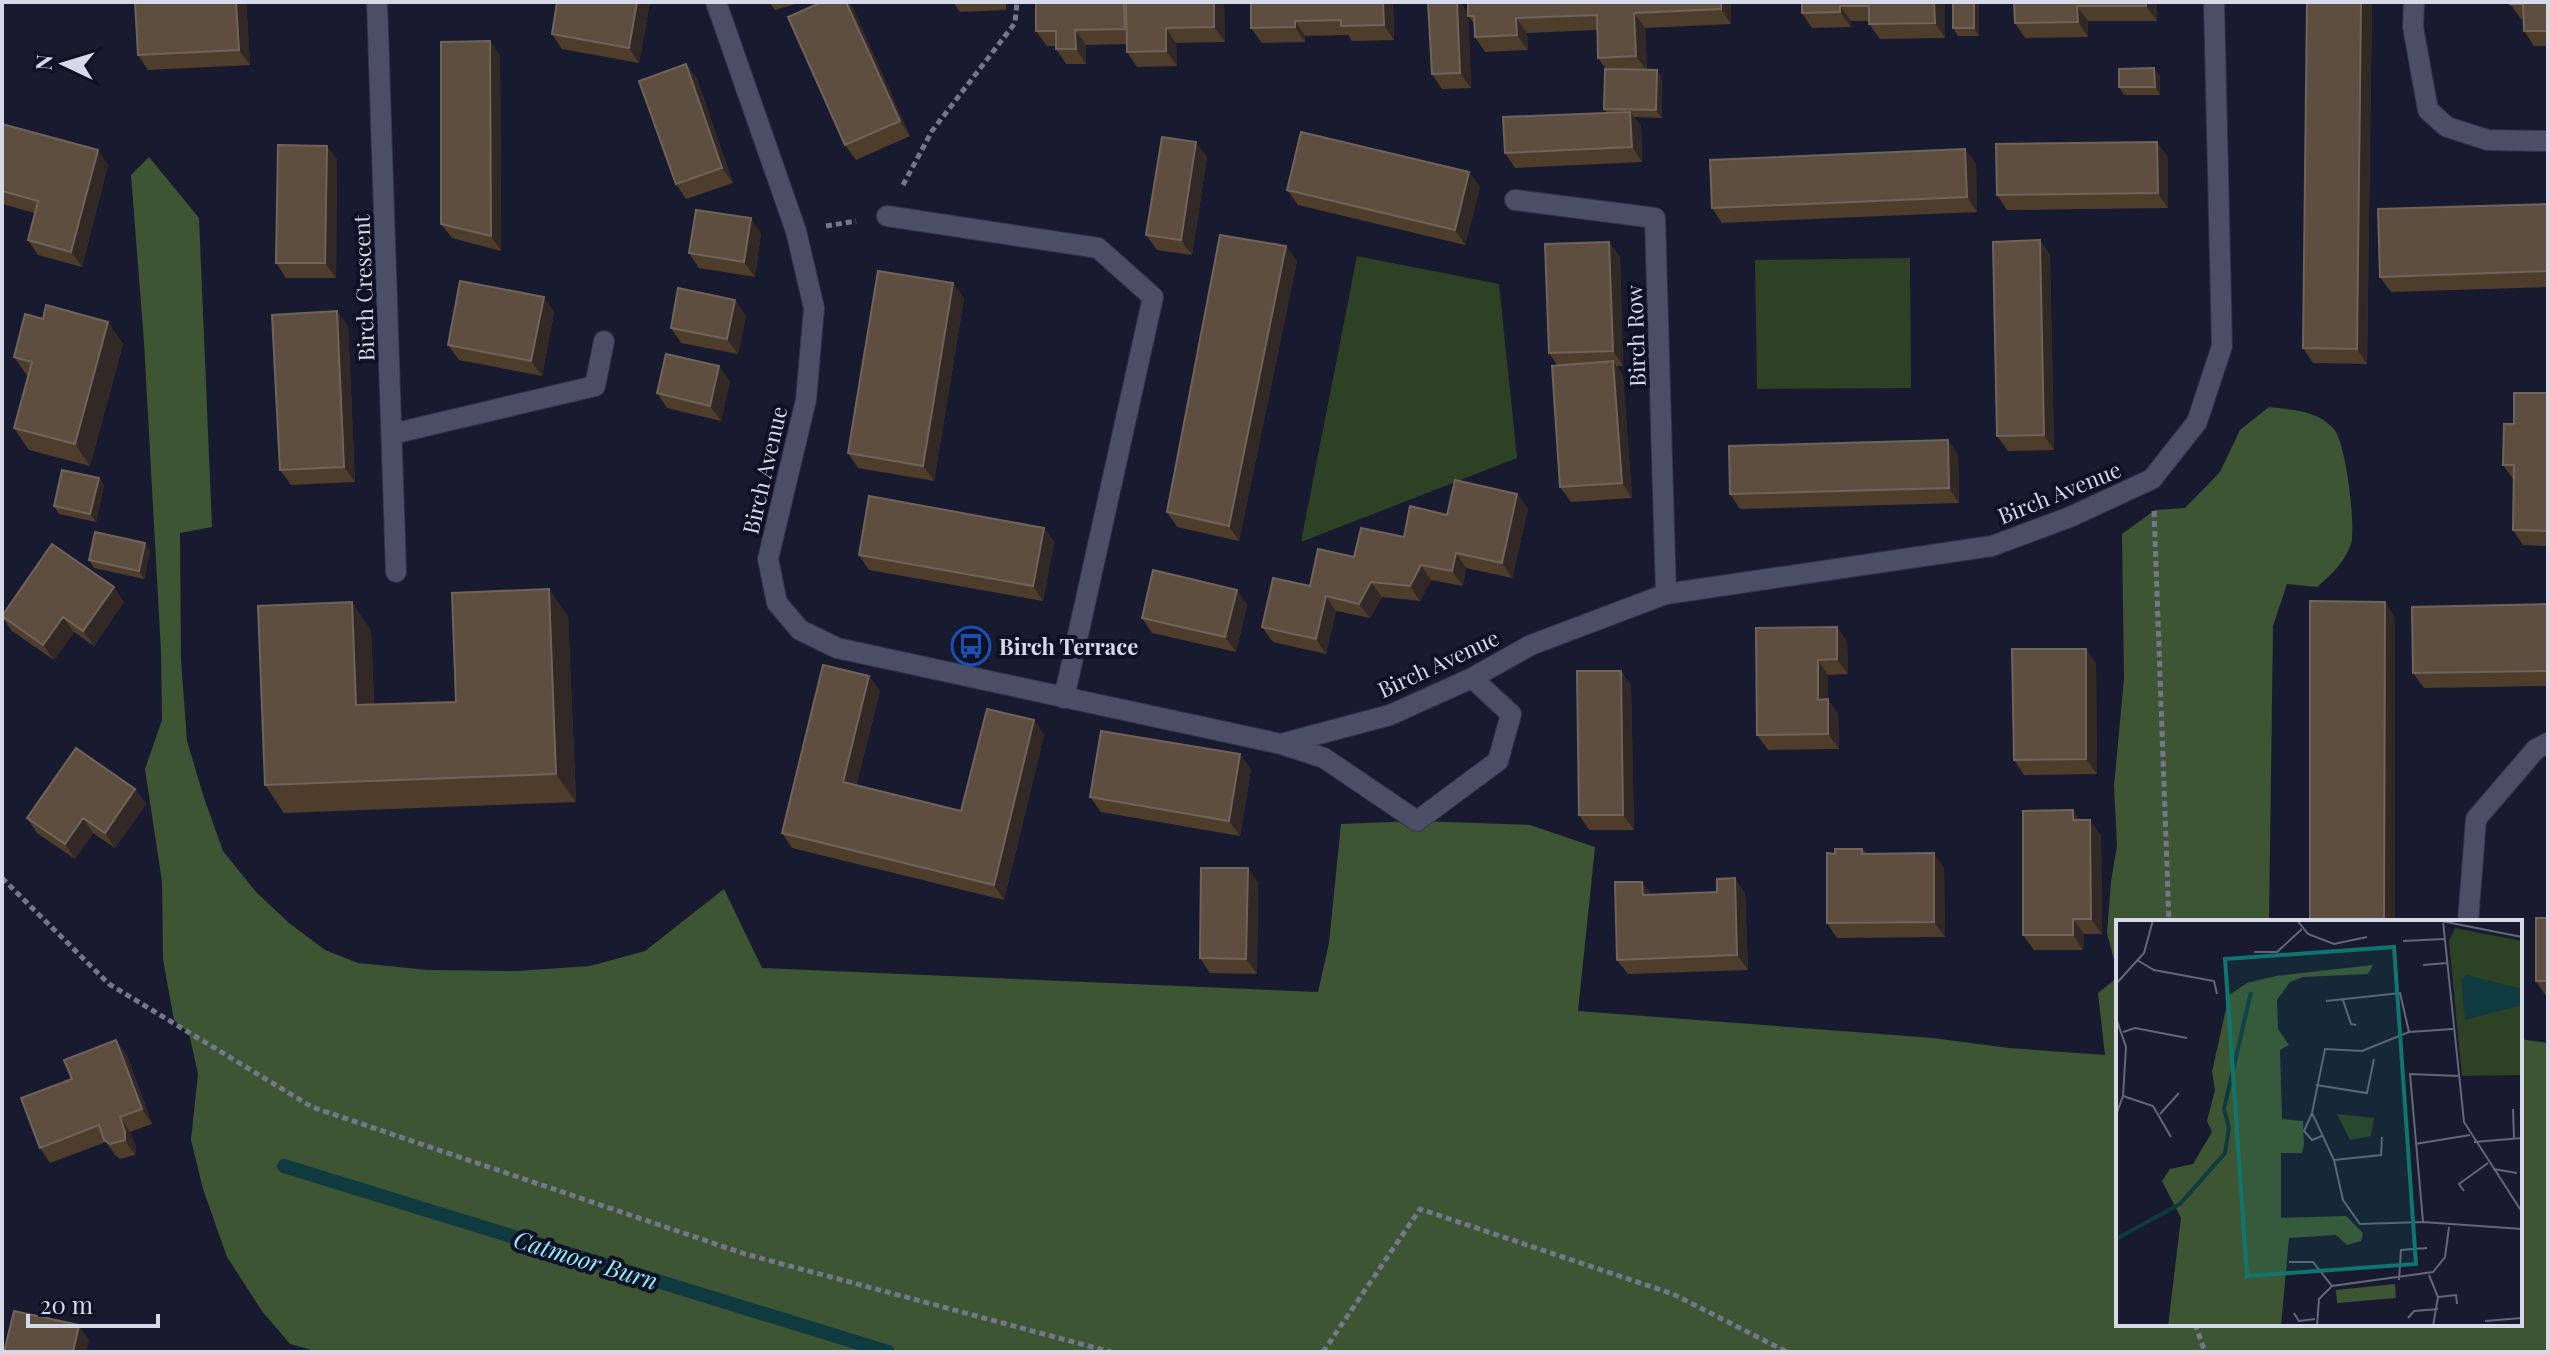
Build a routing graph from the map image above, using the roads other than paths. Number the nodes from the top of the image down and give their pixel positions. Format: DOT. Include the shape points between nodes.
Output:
graph roads {
  1 [pos="377,2"];
  2 [pos="716,2"];
  3 [pos="2214,2"];
  4 [pos="2414,2"];
  5 [pos="2548,141"];
  6 [pos="1515,200"];
  7 [pos="887,216"];
  8 [pos="604,341"];
  9 [pos="392,434"];
  10 [pos="396,572"];
  11 [pos="1666,594"];
  12 [pos="1472,678"];
  13 [pos="1064,698"];
  14 [pos="2548,743"];
  15 [pos="1281,744"];
  16 [pos="2468,920"];
  1 -- 9 [label="street, Birch Crescent"];
  2 -- 13 [label="street, Birch Avenue" via="796,231 814,308 806,400 768,559 777,603 800,630 837,648"];
  3 -- 11 [label="street, Birch Avenue" via="2222,346 2197,422 2152,479 1992,546"];
  4 -- 5 [label="street" via="2413,27 2428,110 2447,127 2488,140"];
  6 -- 11 [label="street, Birch Row" via="1655,218"];
  7 -- 13 [label="street" via="1098,248 1153,297"];
  8 -- 9 [label="street" via="595,386"];
  9 -- 10 [label="street, Birch Crescent"];
  11 -- 12 [label="street, Birch Avenue" via="1531,645"];
  12 -- 15 [label="street, Birch Avenue" via="1390,715"];
  12 -- 15 [label="street" via="1511,714 1498,761 1417,821 1324,758"];
  13 -- 15 [label="street, Birch Avenue"];
  14 -- 16 [label="street" via="2536,749 2476,819"];
}
